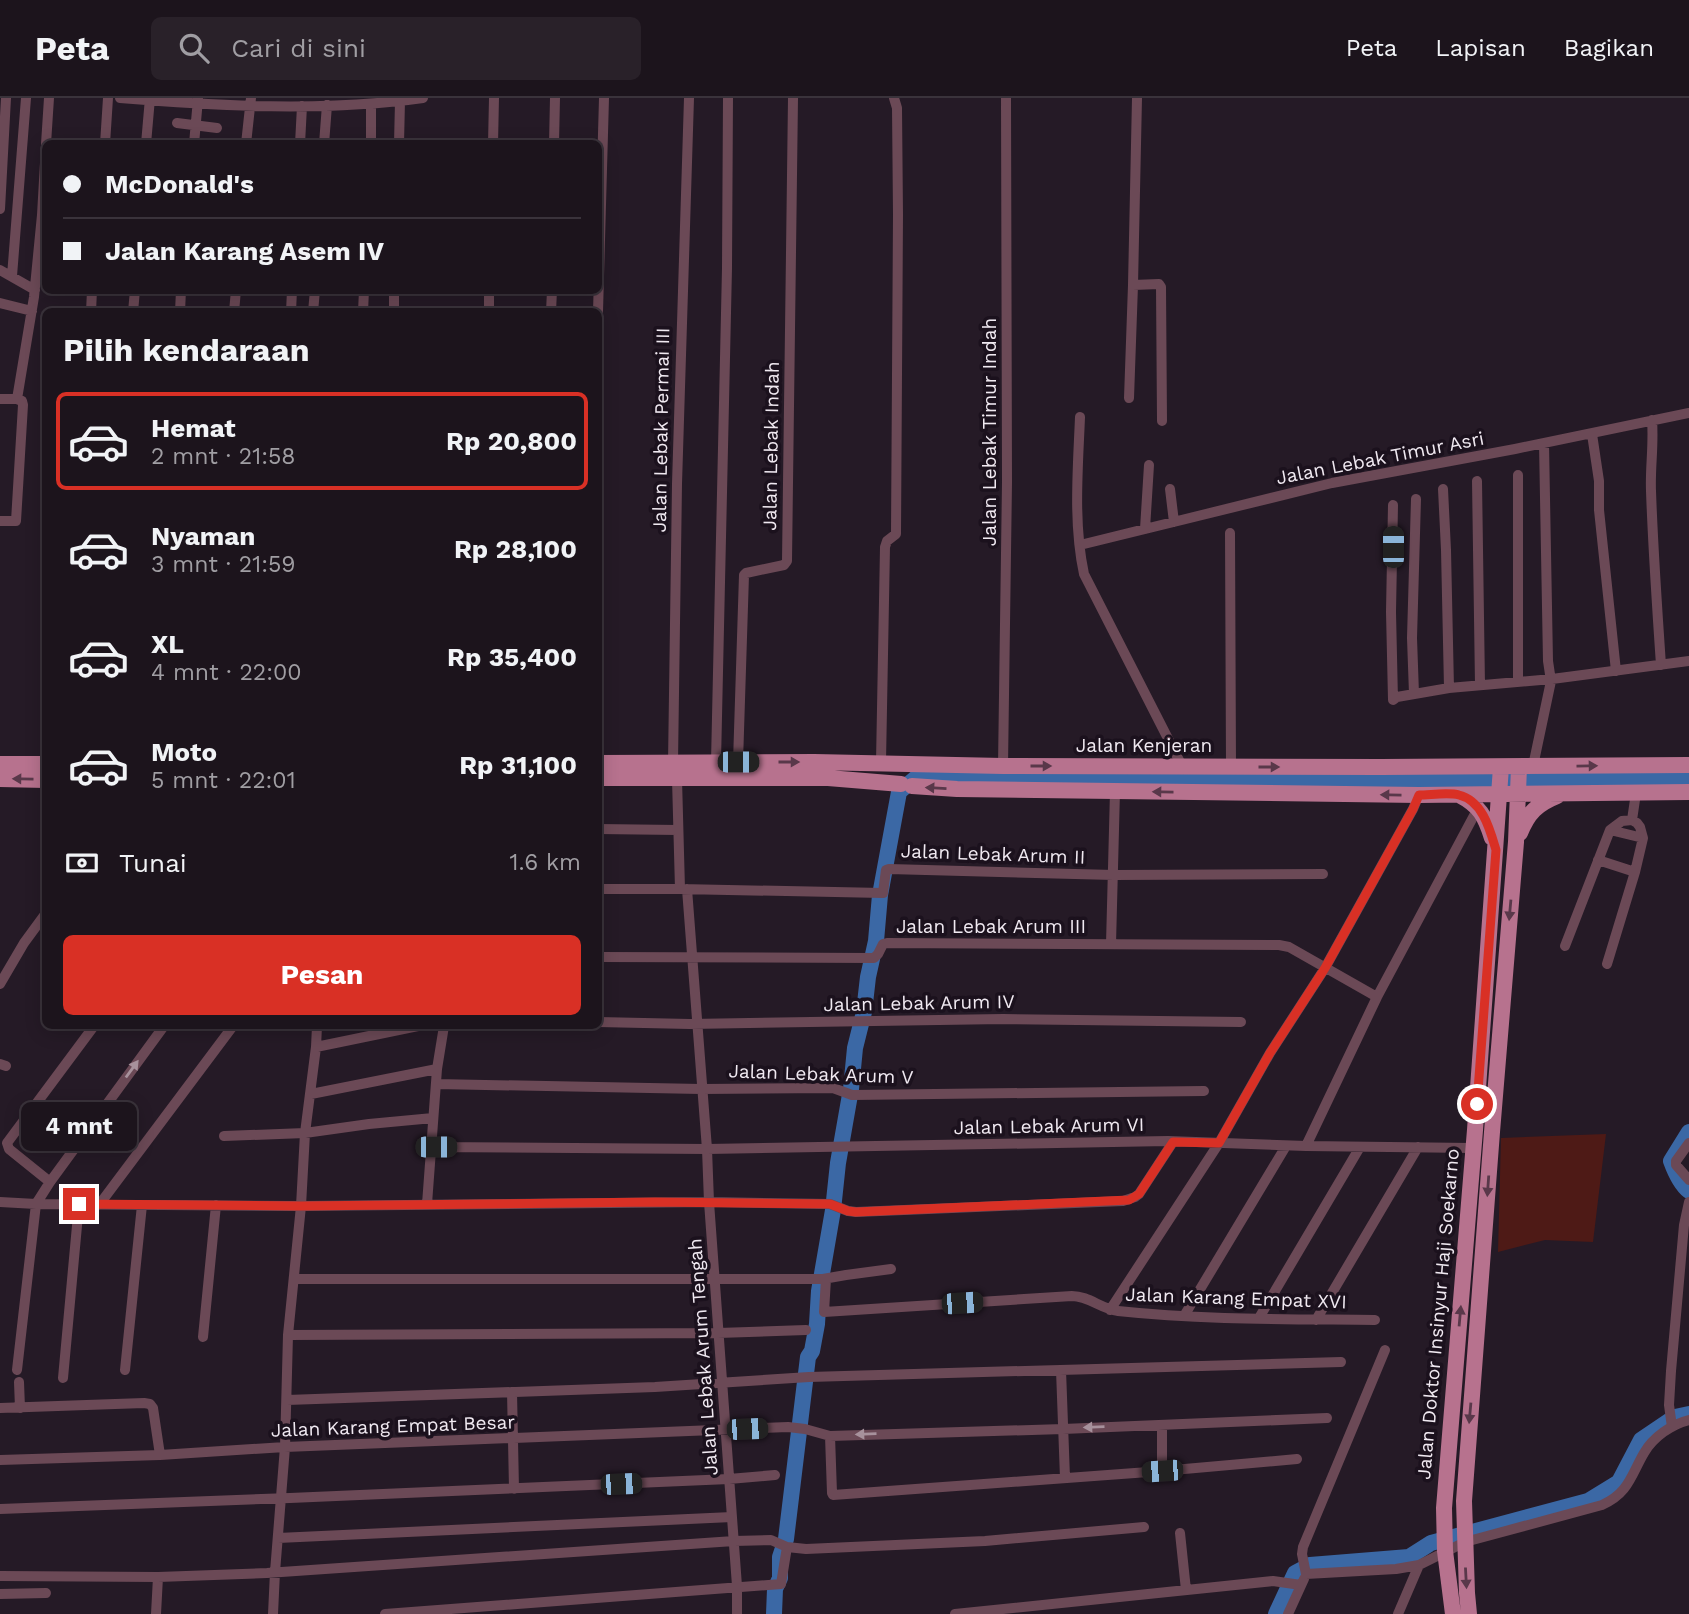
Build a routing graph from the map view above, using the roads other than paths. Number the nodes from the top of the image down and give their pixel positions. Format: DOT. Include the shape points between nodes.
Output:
graph roads {
  1 [pos="6,98"];
  2 [pos="26,98"];
  3 [pos="49,98"];
  4 [pos="108,98"];
  5 [pos="120,98"];
  6 [pos="423,98"];
  7 [pos="494,98"];
  8 [pos="555,98"];
  9 [pos="604,98"];
  10 [pos="689,98"];
  11 [pos="727,98"];
  12 [pos="793,98"];
  13 [pos="894,98"];
  14 [pos="1006,98"];
  15 [pos="1136,98"];
  16 [pos="198,101"];
  17 [pos="400,101"];
  18 [pos="149,102"];
  19 [pos="250,102"];
  20 [pos="375,102"];
  21 [pos="324,103"];
  22 [pos="302,106"];
  23 [pos="177,123"];
  24 [pos="195,126"];
  25 [pos="217,128"];
  26 [pos="46,140"];
  27 [pos="105,140"];
  28 [pos="146,140"];
  29 [pos="194,140"];
  30 [pos="247,140"];
  31 [pos="300,140"];
  32 [pos="324,140"];
  33 [pos="371,140"];
  34 [pos="399,140"];
  35 [pos="493,140"];
  36 [pos="554,140"];
  37 [pos="602,169"];
  38 [pos="0,209"];
  39 [pos="42,215"];
  40 [pos="0,270"];
  41 [pos="12,276"];
  42 [pos="1133,285"];
  43 [pos="35,290"];
  44 [pos="0,303"];
  45 [pos="33,311"];
  46 [pos="1129,398"];
  47 [pos="0,399"];
  48 [pos="17,399"];
  49 [pos="1689,413"];
  50 [pos="1080,416"];
  51 [pos="1652,420"];
  52 [pos="1162,421"];
  53 [pos="1592,434"];
  54 [pos="1544,443"];
  55 [pos="1149,466"];
  56 [pos="1518,475"];
  57 [pos="1477,481"];
  58 [pos="1443,488"];
  59 [pos="1170,489"];
  60 [pos="1416,499"];
  61 [pos="1393,505"];
  62 [pos="0,521"];
  63 [pos="1174,522"];
  64 [pos="1145,529"];
  65 [pos="1230,533"];
  66 [pos="1080,545"];
  67 [pos="1689,661"];
  68 [pos="1661,665"];
  69 [pos="1616,671"];
  70 [pos="1552,679"];
  71 [pos="1518,681"];
  72 [pos="1480,685"];
  73 [pos="1449,688"];
  74 [pos="1414,694"];
  75 [pos="673,762"];
  76 [pos="716,762"];
  77 [pos="738,762"];
  78 [pos="881,762"];
  79 [pos="0,764"];
  80 [pos="42,764"];
  81 [pos="1689,765"];
  82 [pos="1003,766"];
  83 [pos="1182,766"];
  84 [pos="1231,767"];
  85 [pos="1500,769"];
  86 [pos="602,771"];
  87 [pos="626,771"];
  88 [pos="1521,777"];
  89 [pos="0,779"];
  90 [pos="42,779"];
  91 [pos="677,779"];
  92 [pos="1641,782"];
  93 [pos="1115,791"];
  94 [pos="1499,792"];
  95 [pos="1689,792"];
  96 [pos="1562,794"];
  97 [pos="1419,795"];
  98 [pos="1459,795"];
  99 [pos="1478,808"];
  100 [pos="1632,820"];
  101 [pos="602,829"];
  102 [pos="678,830"];
  103 [pos="1610,830"];
  104 [pos="1643,838"];
  105 [pos="1516,842"];
  106 [pos="1496,850"];
  107 [pos="1598,860"];
  108 [pos="1635,872"];
  109 [pos="1323,874"];
  110 [pos="1114,875"];
  111 [pos="602,889"];
  112 [pos="683,889"];
  113 [pos="42,918"];
  114 [pos="1111,944"];
  115 [pos="1565,946"];
  116 [pos="602,957"];
  117 [pos="691,957"];
  118 [pos="1607,964"];
  119 [pos="1325,968"];
  120 [pos="0,984"];
  121 [pos="1377,997"];
  122 [pos="602,1022"];
  123 [pos="1241,1022"];
  124 [pos="697,1023"];
  125 [pos="92,1029"];
  126 [pos="162,1029"];
  127 [pos="231,1029"];
  128 [pos="317,1029"];
  129 [pos="403,1029"];
  130 [pos="444,1029"];
  131 [pos="316,1047"];
  132 [pos="438,1069"];
  133 [pos="436,1084"];
  134 [pos="701,1089"];
  135 [pos="1204,1091"];
  136 [pos="311,1094"];
  137 [pos="433,1118"];
  138 [pos="305,1133"];
  139 [pos="225,1136"];
  140 [pos="1486,1136"];
  141 [pos="1173,1142"];
  142 [pos="1219,1143"];
  143 [pos="1689,1143"];
  144 [pos="1286,1146"];
  145 [pos="1306,1146"];
  146 [pos="431,1147"];
  147 [pos="1360,1147"];
  148 [pos="1418,1147"];
  149 [pos="1472,1148"];
  150 [pos="707,1149"];
  151 [pos="1689,1181"];
  152 [pos="50,1182"];
  153 [pos="0,1202"];
  154 [pos="709,1202"];
  155 [pos="1689,1202"];
  156 [pos="79,1204"];
  157 [pos="427,1204"];
  158 [pos="36,1205"];
  159 [pos="99,1205"];
  160 [pos="142,1205"];
  161 [pos="216,1205"];
  162 [pos="301,1206"];
  163 [pos="891,1269"];
  164 [pos="294,1279"];
  165 [pos="822,1279"];
  166 [pos="716,1280"];
  167 [pos="1110,1310"];
  168 [pos="1184,1316"];
  169 [pos="1259,1318"];
  170 [pos="1316,1320"];
  171 [pos="1375,1320"];
  172 [pos="806,1330"];
  173 [pos="718,1333"];
  174 [pos="288,1335"];
  175 [pos="203,1337"];
  176 [pos="1385,1349"];
  177 [pos="1341,1362"];
  178 [pos="16,1370"];
  179 [pos="125,1370"];
  180 [pos="1061,1370"];
  181 [pos="63,1378"];
  182 [pos="19,1382"];
  183 [pos="723,1384"];
  184 [pos="512,1392"];
  185 [pos="286,1400"];
  186 [pos="0,1408"];
  187 [pos="20,1408"];
  188 [pos="1327,1418"];
  189 [pos="1671,1421"];
  190 [pos="1689,1421"];
  191 [pos="1162,1425"];
  192 [pos="726,1429"];
  193 [pos="1063,1429"];
  194 [pos="830,1436"];
  195 [pos="513,1438"];
  196 [pos="285,1447"];
  197 [pos="160,1455"];
  198 [pos="1297,1458"];
  199 [pos="0,1460"];
  200 [pos="1162,1471"];
  201 [pos="775,1475"];
  202 [pos="1065,1478"];
  203 [pos="729,1479"];
  204 [pos="514,1489"];
  205 [pos="280,1499"];
  206 [pos="0,1509"];
  207 [pos="732,1517"];
  208 [pos="1144,1527"];
  209 [pos="1180,1533"];
  210 [pos="1465,1535"];
  211 [pos="278,1538"];
  212 [pos="734,1541"];
  213 [pos="1445,1542"];
  214 [pos="784,1545"];
  215 [pos="1419,1565"];
  216 [pos="275,1572"];
  217 [pos="1306,1572"];
  218 [pos="0,1576"];
  219 [pos="158,1577"];
  220 [pos="1294,1583"];
  221 [pos="737,1586"];
  222 [pos="1186,1590"];
  223 [pos="46,1593"];
  224 [pos="0,1594"];
  225 [pos="156,1614"];
  226 [pos="273,1614"];
  227 [pos="385,1614"];
  228 [pos="737,1614"];
  229 [pos="955,1614"];
  230 [pos="1289,1614"];
  231 [pos="1398,1614"];
  232 [pos="1453,1614"];
  233 [pos="1469,1614"];
  1 -- 38 [label="street"];
  2 -- 41 [label="street"];
  3 -- 26 [label="street"];
  4 -- 27 [label="street"];
  5 -- 18 [label="street"];
  6 -- 17 [label="street"];
  7 -- 35 [label="street"];
  8 -- 36 [label="street"];
  9 -- 37 [label="street"];
  10 -- 75 [label="street, Jalan Lebak Permai III"];
  11 -- 76 [label="street"];
  12 -- 77 [label="street, Jalan Lebak Indah" via="787,561 744,575"];
  13 -- 78 [label="street" via="896,534 887,541 884,557"];
  14 -- 82 [label="street, Jalan Lebak Timur Indah"];
  15 -- 42 [label="street"];
  16 -- 18 [label="street"];
  16 -- 19 [label="street"];
  16 -- 24 [label="street"];
  17 -- 20 [label="street"];
  17 -- 34 [label="street"];
  18 -- 28 [label="street"];
  19 -- 22 [label="street"];
  19 -- 30 [label="street"];
  20 -- 21 [label="street"];
  20 -- 33 [label="street"];
  21 -- 22 [label="street"];
  21 -- 32 [label="street"];
  22 -- 31 [label="street"];
  23 -- 24 [label="street"];
  24 -- 25 [label="street"];
  24 -- 29 [label="street"];
  39 -- 43 [label="street"];
  40 -- 41 [label="street"];
  41 -- 43 [label="street"];
  42 -- 46 [label="street"];
  42 -- 52 [label="street" via="1161,287"];
  43 -- 45 [label="street"];
  44 -- 45 [label="street"];
  45 -- 48 [label="street"];
  47 -- 48 [label="street"];
  48 -- 62 [label="street" via="23,405 16,523"];
  49 -- 51 [label="street, Jalan Lebak Timur Asri"];
  50 -- 66 [label="street"];
  51 -- 53 [label="street, Jalan Lebak Timur Asri"];
  51 -- 68 [label="street"];
  53 -- 54 [label="street, Jalan Lebak Timur Asri"];
  53 -- 69 [label="street"];
  54 -- 63 [label="street, Jalan Lebak Timur Asri" via="1332,483"];
  54 -- 70 [label="street"];
  55 -- 64 [label="street"];
  56 -- 71 [label="street"];
  57 -- 72 [label="street"];
  58 -- 73 [label="street"];
  59 -- 63 [label="street"];
  60 -- 74 [label="street"];
  61 -- 74 [label="street" via="1393,700"];
  63 -- 64 [label="street, Jalan Lebak Timur Asri"];
  64 -- 66 [label="street, Jalan Lebak Timur Asri"];
  65 -- 84 [label="street"];
  66 -- 83 [label="street" via="1085,578"];
  67 -- 68 [label="street"];
  68 -- 69 [label="street"];
  69 -- 70 [label="street"];
  70 -- 71 [label="street"];
  70 -- 88 [label="street"];
  71 -- 72 [label="street"];
  72 -- 73 [label="street"];
  73 -- 74 [label="street"];
  75 -- 76 [label="main road, Jalan Kenjeran"];
  75 -- 87 [label="main road, Jalan Kenjeran"];
  76 -- 77 [label="main road, Jalan Kenjeran"];
  77 -- 78 [label="main road, Jalan Kenjeran, one-way"];
  78 -- 82 [label="main road, Jalan Kenjeran"];
  79 -- 80 [label="main road"];
  81 -- 92 [label="main road, Jalan Kenjeran"];
  82 -- 83 [label="main road, Jalan Kenjeran, one-way"];
  83 -- 84 [label="main road, Jalan Kenjeran"];
  84 -- 85 [label="main road, Jalan Kenjeran, one-way"];
  85 -- 88 [label="main road, Jalan Kenjeran"];
  85 -- 94 [label="main road, Jalan Doktor Insinyur Haji Soekarno"];
  86 -- 87 [label="main road, Jalan Kenjeran"];
  87 -- 91 [label="main road, Jalan Kenjeran"];
  88 -- 92 [label="main road, Jalan Kenjeran, one-way"];
  88 -- 94 [label="main road, Jalan Kenjeran"];
  88 -- 96 [label="main road, Jalan Kenjeran"];
  88 -- 105 [label="main road, Jalan Doktor Insinyur Haji Soekarno"];
  90 -- 89 [label="main road, one-way"];
  93 -- 91 [label="main road, Jalan Kenjeran, one-way" via="957,789 828,778"];
  91 -- 102 [label="street, Jalan Lebak Arum Tengah"];
  92 -- 95 [label="main road, Jalan Kenjeran"];
  92 -- 96 [label="main road, Jalan Kenjeran"];
  92 -- 100 [label="street"];
  97 -- 93 [label="main road, Jalan Kenjeran, one-way"];
  93 -- 110 [label="street"];
  94 -- 98 [label="main road, Jalan Kenjeran"];
  94 -- 106 [label="main road, Jalan Doktor Insinyur Haji Soekarno"];
  96 -- 105 [label="main road" via="1529,813"];
  97 -- 98 [label="main road, Jalan Kenjeran"];
  97 -- 119 [label="street"];
  98 -- 99 [label="main road"];
  99 -- 106 [label="main road"];
  99 -- 121 [label="street"];
  100 -- 103 [label="street"];
  100 -- 104 [label="street"];
  101 -- 102 [label="street"];
  102 -- 112 [label="street, Jalan Lebak Arum Tengah"];
  103 -- 104 [label="street"];
  103 -- 107 [label="street"];
  104 -- 108 [label="street"];
  105 -- 140 [label="main road, Jalan Doktor Insinyur Haji Soekarno, one-way"];
  106 -- 140 [label="main road, Jalan Doktor Insinyur Haji Soekarno"];
  107 -- 108 [label="street"];
  107 -- 115 [label="street"];
  108 -- 118 [label="street"];
  109 -- 110 [label="street, Jalan Lebak Arum II"];
  110 -- 112 [label="street, Jalan Lebak Arum II" via="889,869 882,893"];
  110 -- 114 [label="street"];
  111 -- 112 [label="street, Jalan Lebak Arum II"];
  112 -- 117 [label="street, Jalan Lebak Arum Tengah"];
  113 -- 120 [label="street"];
  114 -- 117 [label="street, Jalan Lebak Arum III" via="887,943 872,958"];
  114 -- 119 [label="street, Jalan Lebak Arum III" via="1283,945"];
  116 -- 117 [label="street, Jalan Lebak Arum III"];
  117 -- 124 [label="street, Jalan Lebak Arum Tengah"];
  119 -- 121 [label="street, Jalan Lebak Arum III"];
  119 -- 142 [label="street"];
  121 -- 145 [label="street"];
  122 -- 124 [label="street, Jalan Lebak Arum IV"];
  123 -- 124 [label="street, Jalan Lebak Arum IV"];
  124 -- 134 [label="street, Jalan Lebak Arum Tengah"];
  125 -- 152 [label="street" via="7,1143"];
  152 -- 126 [label="street, one-way"];
  127 -- 159 [label="street"];
  128 -- 131 [label="street"];
  129 -- 131 [label="street"];
  130 -- 132 [label="street"];
  131 -- 136 [label="street"];
  132 -- 133 [label="street"];
  132 -- 136 [label="street"];
  133 -- 134 [label="street, Jalan Lebak Arum V"];
  133 -- 137 [label="street"];
  134 -- 135 [label="street, Jalan Lebak Arum V" via="833,1088 850,1095"];
  134 -- 150 [label="street, Jalan Lebak Arum Tengah"];
  136 -- 138 [label="street"];
  137 -- 138 [label="street"];
  137 -- 146 [label="street"];
  138 -- 139 [label="street"];
  138 -- 162 [label="street"];
  140 -- 149 [label="main road" via="1484,1143"];
  140 -- 210 [label="main road, Jalan Doktor Insinyur Haji Soekarno, one-way"];
  141 -- 142 [label="street"];
  141 -- 150 [label="street, Jalan Lebak Arum VI"];
  141 -- 154 [label="street, Jalan Lebak Arum VI" via="1139,1194 1123,1201 856,1212 833,1204"];
  142 -- 144 [label="street"];
  142 -- 167 [label="street"];
  143 -- 151 [label="street" via="1676,1165"];
  144 -- 145 [label="street"];
  144 -- 168 [label="street"];
  145 -- 147 [label="street"];
  146 -- 150 [label="street, Jalan Lebak Arum VI"];
  146 -- 157 [label="street"];
  147 -- 148 [label="street"];
  147 -- 169 [label="street"];
  148 -- 149 [label="street"];
  148 -- 170 [label="street"];
  213 -- 149 [label="main road, Jalan Doktor Insinyur Haji Soekarno, one-way"];
  150 -- 154 [label="street, Jalan Lebak Arum Tengah"];
  152 -- 158 [label="street"];
  153 -- 158 [label="street, Jalan Lebak Arum VI"];
  154 -- 157 [label="street, Jalan Lebak Arum VI"];
  154 -- 166 [label="street, Jalan Lebak Arum Tengah"];
  155 -- 189 [label="street" via="1679,1272"];
  156 -- 158 [label="street, Jalan Lebak Arum VI"];
  156 -- 159 [label="street, Jalan Lebak Arum VI"];
  156 -- 181 [label="street"];
  157 -- 162 [label="street, Jalan Lebak Arum VI"];
  158 -- 178 [label="street"];
  159 -- 160 [label="street, Jalan Lebak Arum VI"];
  160 -- 161 [label="street, Jalan Lebak Arum VI"];
  160 -- 179 [label="street"];
  161 -- 162 [label="street, Jalan Lebak Arum VI"];
  161 -- 175 [label="street"];
  162 -- 164 [label="street"];
  163 -- 165 [label="street"];
  164 -- 166 [label="street"];
  164 -- 174 [label="street"];
  165 -- 166 [label="street"];
  165 -- 167 [label="street, Jalan Karang Empat XVI" via="824,1312 1072,1296"];
  166 -- 173 [label="street, Jalan Lebak Arum Tengah"];
  167 -- 168 [label="street, Jalan Karang Empat XVI"];
  168 -- 169 [label="street, Jalan Karang Empat XVI"];
  169 -- 170 [label="street, Jalan Karang Empat XVI"];
  170 -- 171 [label="street, Jalan Karang Empat XVI"];
  172 -- 173 [label="street"];
  173 -- 174 [label="street"];
  173 -- 183 [label="street, Jalan Lebak Arum Tengah"];
  174 -- 185 [label="street"];
  176 -- 217 [label="street" via="1303,1547"];
  177 -- 180 [label="street"];
  180 -- 183 [label="street"];
  180 -- 193 [label="street"];
  182 -- 187 [label="street"];
  183 -- 184 [label="street"];
  183 -- 192 [label="street, Jalan Lebak Arum Tengah"];
  184 -- 185 [label="street"];
  184 -- 195 [label="street"];
  185 -- 196 [label="street"];
  186 -- 187 [label="street"];
  187 -- 197 [label="street" via="150,1404"];
  188 -- 191 [label="street, Jalan Karang Empat Besar"];
  189 -- 190 [label="street"];
  189 -- 210 [label="street" via="1648,1446 1628,1485 1608,1502"];
  191 -- 193 [label="street, Jalan Karang Empat Besar, one-way"];
  191 -- 200 [label="street"];
  192 -- 194 [label="street, Jalan Karang Empat Besar" via="796,1428"];
  192 -- 195 [label="street, Jalan Karang Empat Besar"];
  192 -- 203 [label="street, Jalan Lebak Arum Tengah"];
  193 -- 194 [label="street, Jalan Karang Empat Besar, one-way"];
  193 -- 202 [label="street"];
  194 -- 202 [label="street" via="833,1495"];
  195 -- 196 [label="street, Jalan Karang Empat Besar"];
  195 -- 204 [label="street"];
  196 -- 197 [label="street, Jalan Karang Empat Besar"];
  196 -- 205 [label="street"];
  197 -- 199 [label="street, Jalan Karang Empat Besar"];
  198 -- 200 [label="street"];
  200 -- 202 [label="street"];
  201 -- 203 [label="street"];
  203 -- 204 [label="street"];
  203 -- 207 [label="street, Jalan Lebak Arum Tengah"];
  204 -- 205 [label="street"];
  205 -- 206 [label="street"];
  205 -- 211 [label="street"];
  207 -- 211 [label="street"];
  207 -- 212 [label="street, Jalan Lebak Arum Tengah"];
  208 -- 214 [label="street" via="985,1541 806,1549"];
  209 -- 222 [label="street"];
  210 -- 213 [label="street"];
  210 -- 233 [label="main road, Jalan Doktor Insinyur Haji Soekarno, one-way"];
  211 -- 216 [label="street"];
  212 -- 214 [label="street" via="771,1540"];
  212 -- 216 [label="street"];
  212 -- 221 [label="street, Jalan Lebak Arum Tengah"];
  213 -- 215 [label="street"];
  213 -- 232 [label="main road, Jalan Doktor Insinyur Haji Soekarno"];
  214 -- 221 [label="street" via="783,1583"];
  215 -- 217 [label="street"];
  215 -- 231 [label="street"];
  216 -- 219 [label="street"];
  216 -- 226 [label="street"];
  217 -- 220 [label="street"];
  218 -- 219 [label="street"];
  219 -- 225 [label="street"];
  220 -- 222 [label="street"];
  220 -- 230 [label="street"];
  221 -- 227 [label="street"];
  221 -- 228 [label="street, Jalan Lebak Arum Tengah"];
  222 -- 229 [label="street"];
  223 -- 224 [label="street"];
}
